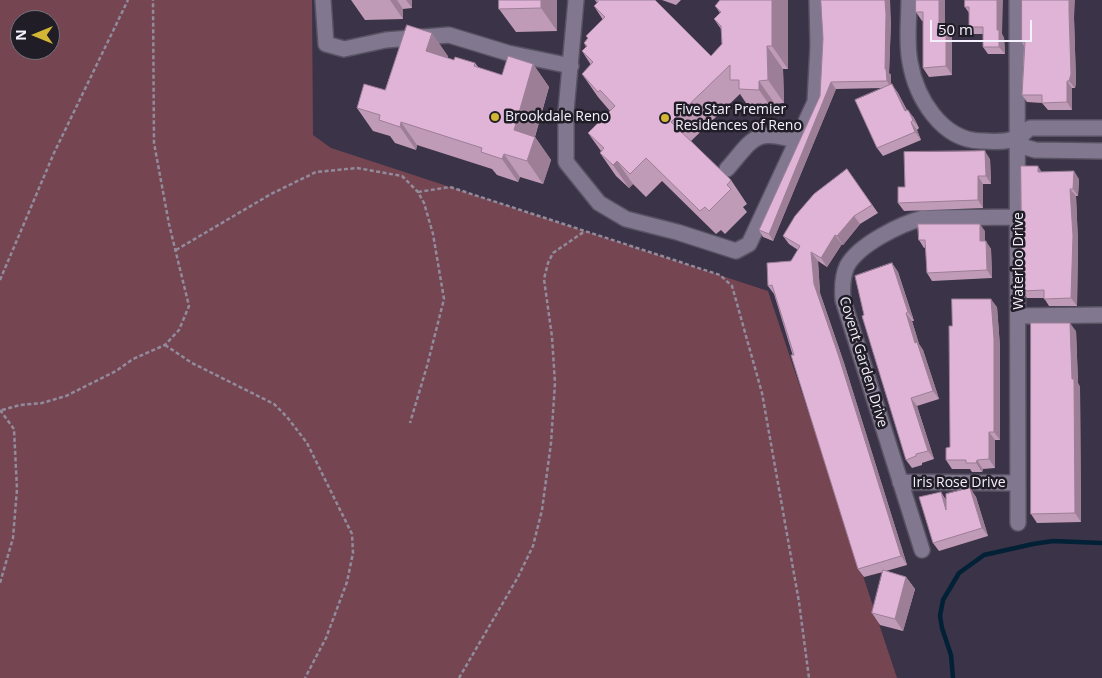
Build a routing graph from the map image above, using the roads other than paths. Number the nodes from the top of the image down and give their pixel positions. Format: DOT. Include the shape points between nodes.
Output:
graph roads {
  1 [pos="324,0"];
  2 [pos="576,0"];
  3 [pos="817,0"];
  4 [pos="909,0"];
  5 [pos="1017,0"];
  6 [pos="571,66"];
  7 [pos="1102,128"];
  8 [pos="1018,139"];
  9 [pos="797,141"];
  10 [pos="1102,152"];
  11 [pos="727,169"];
  12 [pos="1019,217"];
  13 [pos="1102,315"];
  14 [pos="1019,316"];
  15 [pos="900,482"];
  16 [pos="1018,483"];
  17 [pos="1018,523"];
  18 [pos="922,550"];
  1 -- 6 [label="street" via="326,44 344,49 386,40 449,35 508,53"];
  2 -- 6 [label="street"];
  3 -- 9 [label="street" via="815,102"];
  4 -- 8 [label="street" via="909,60 915,84 944,127 959,138 977,141"];
  5 -- 8 [label="street, Waterloo Drive"];
  6 -- 9 [label="street" via="566,112 566,162 599,203 626,219 736,251 749,244"];
  7 -- 8 [label="street" via="1030,128"];
  8 -- 10 [label="street" via="1025,147 1035,150"];
  8 -- 12 [label="street, Waterloo Drive"];
  9 -- 11 [label="street" via="776,135 754,138"];
  12 -- 14 [label="street, Waterloo Drive"];
  12 -- 15 [label="street, Covent Garden Drive" via="923,218 908,222 868,244 848,264 842,283 843,300"];
  13 -- 14 [label="street"];
  14 -- 16 [label="street, Waterloo Drive"];
  15 -- 16 [label="street, Iris Rose Drive"];
  15 -- 18 [label="street, Covent Garden Drive"];
  16 -- 17 [label="street, Waterloo Drive"];
}
